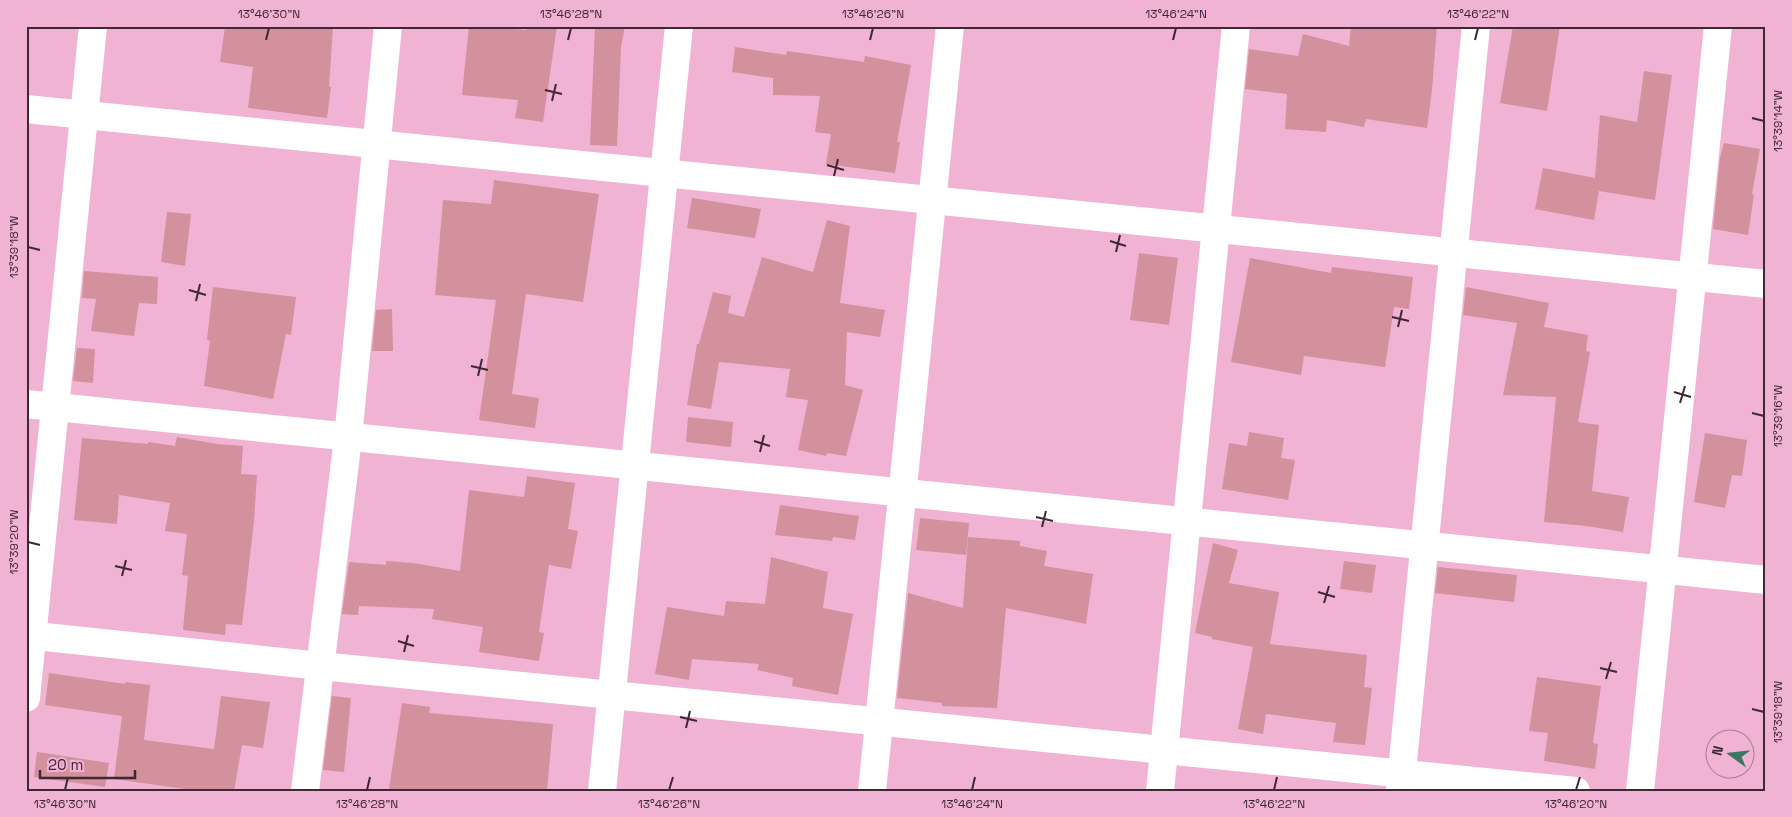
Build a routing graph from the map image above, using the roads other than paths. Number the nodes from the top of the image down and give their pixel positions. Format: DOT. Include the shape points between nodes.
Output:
graph roads {
  1 [pos="93,26"];
  2 [pos="388,26"];
  3 [pos="680,26"];
  4 [pos="950,26"];
  5 [pos="1236,26"];
  6 [pos="1476,26"];
  7 [pos="1718,26"];
  8 [pos="26,109"];
  9 [pos="84,114"];
  10 [pos="376,145"];
  11 [pos="664,174"];
  12 [pos="933,201"];
  13 [pos="1216,229"];
  14 [pos="1454,253"];
  15 [pos="1692,277"];
  16 [pos="1766,284"];
  17 [pos="26,404"];
  18 [pos="55,407"];
  19 [pos="348,438"];
  20 [pos="634,467"];
  21 [pos="903,493"];
  22 [pos="1187,522"];
  23 [pos="1424,546"];
  24 [pos="1662,570"];
  25 [pos="1766,580"];
  26 [pos="29,635"];
  27 [pos="321,666"];
  28 [pos="612,694"];
  29 [pos="26,698"];
  30 [pos="879,721"];
  31 [pos="1164,750"];
  32 [pos="1401,782"];
  33 [pos="305,791"];
  34 [pos="602,791"];
  35 [pos="872,791"];
  36 [pos="1160,791"];
  37 [pos="1576,791"];
  38 [pos="1640,791"];
  1 -- 9 [label="street"];
  2 -- 10 [label="street"];
  3 -- 11 [label="street"];
  4 -- 12 [label="street"];
  5 -- 13 [label="street"];
  6 -- 14 [label="street"];
  7 -- 15 [label="street"];
  8 -- 9 [label="street"];
  9 -- 10 [label="street"];
  9 -- 18 [label="street"];
  10 -- 11 [label="street"];
  10 -- 19 [label="street"];
  11 -- 12 [label="street"];
  11 -- 20 [label="street"];
  12 -- 13 [label="street"];
  12 -- 21 [label="street"];
  13 -- 14 [label="street"];
  13 -- 22 [label="street"];
  14 -- 15 [label="street"];
  14 -- 23 [label="street"];
  15 -- 16 [label="street"];
  15 -- 24 [label="street"];
  17 -- 18 [label="street"];
  18 -- 19 [label="street"];
  18 -- 26 [label="street"];
  19 -- 20 [label="street"];
  19 -- 27 [label="street"];
  20 -- 21 [label="street"];
  20 -- 28 [label="street"];
  21 -- 22 [label="street"];
  21 -- 30 [label="street"];
  22 -- 23 [label="street"];
  22 -- 31 [label="street"];
  23 -- 24 [label="street"];
  23 -- 32 [label="street"];
  24 -- 25 [label="street"];
  24 -- 38 [label="street"];
  26 -- 27 [label="street"];
  26 -- 29 [label="street"];
  27 -- 28 [label="street"];
  27 -- 33 [label="street"];
  28 -- 30 [label="street"];
  28 -- 34 [label="street"];
  30 -- 31 [label="street"];
  30 -- 35 [label="street"];
  31 -- 32 [label="street"];
  31 -- 36 [label="street"];
  32 -- 37 [label="street"];
}
